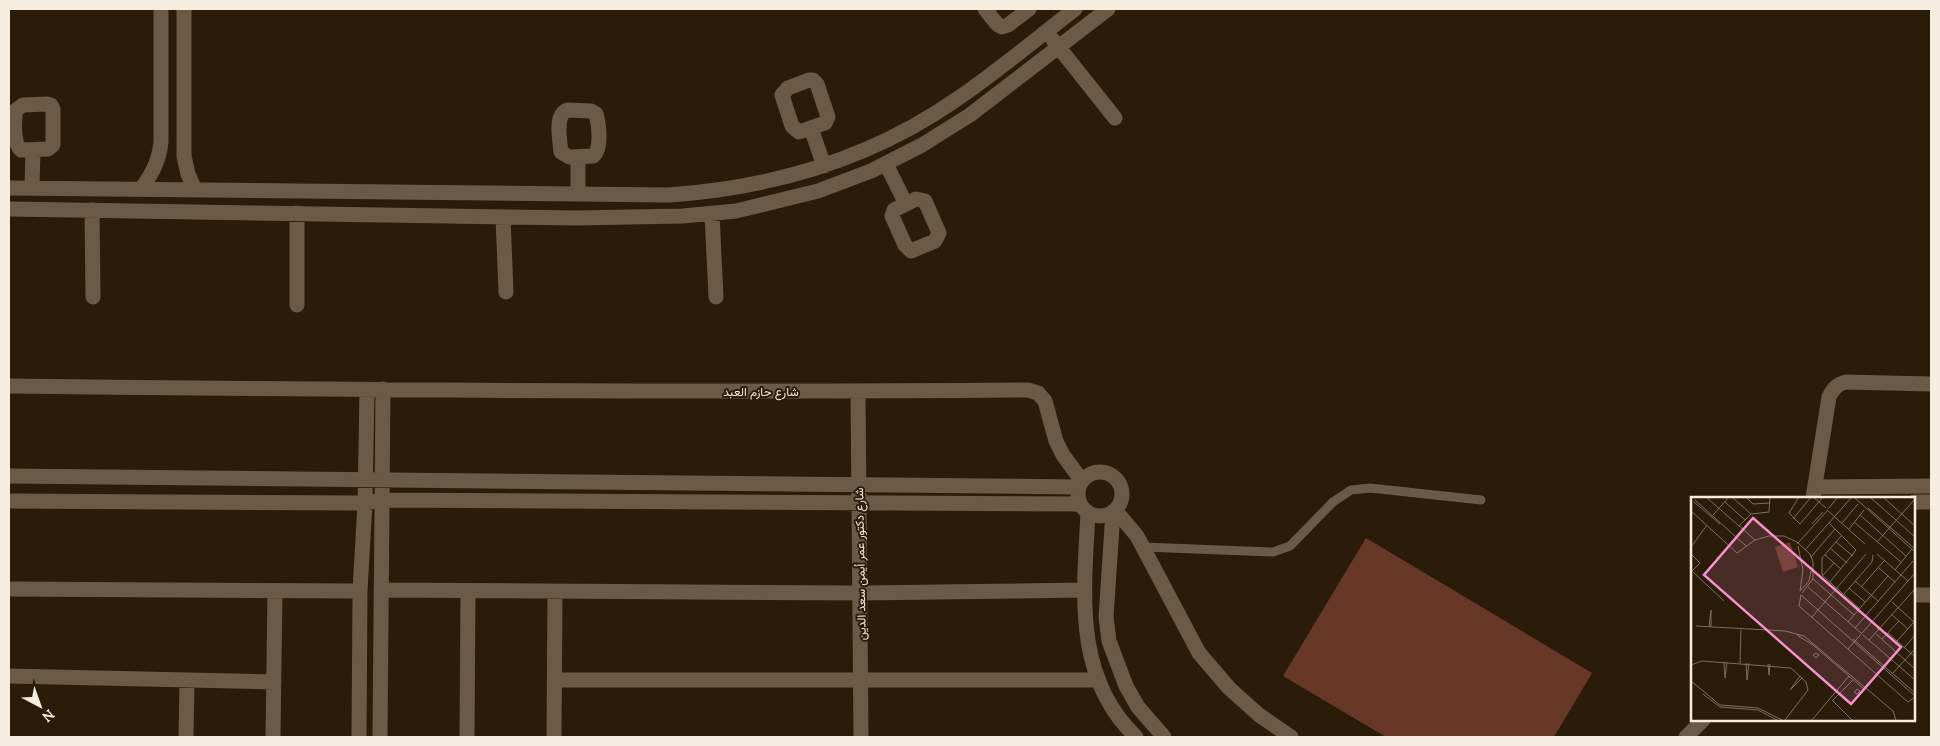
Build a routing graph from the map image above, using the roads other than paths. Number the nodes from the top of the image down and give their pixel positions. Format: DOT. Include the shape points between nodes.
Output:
graph roads {
  1 [pos="161,9"];
  2 [pos="184,9"];
  3 [pos="985,9"];
  4 [pos="1075,9"];
  5 [pos="1108,9"];
  6 [pos="1024,13"];
  7 [pos="1042,35"];
  8 [pos="1059,47"];
  9 [pos="1115,118"];
  10 [pos="811,128"];
  11 [pos="33,150"];
  12 [pos="578,157"];
  13 [pos="886,164"];
  14 [pos="824,166"];
  15 [pos="9,188"];
  16 [pos="32,188"];
  17 [pos="141,189"];
  18 [pos="196,190"];
  19 [pos="418,192"];
  20 [pos="578,194"];
  21 [pos="906,204"];
  22 [pos="9,209"];
  23 [pos="92,210"];
  24 [pos="298,213"];
  25 [pos="712,214"];
  26 [pos="418,215"];
  27 [pos="503,217"];
  28 [pos="506,292"];
  29 [pos="93,297"];
  30 [pos="716,297"];
  31 [pos="297,305"];
  32 [pos="1931,384"];
  33 [pos="9,386"];
  34 [pos="383,389"];
  35 [pos="367,390"];
  36 [pos="858,392"];
  37 [pos="9,476"];
  38 [pos="366,480"];
  39 [pos="382,481"];
  40 [pos="1080,484"];
  41 [pos="859,485"];
  42 [pos="1931,486"];
  43 [pos="1814,493"];
  44 [pos="382,500"];
  45 [pos="1481,500"];
  46 [pos="9,501"];
  47 [pos="1915,502"];
  48 [pos="1931,502"];
  49 [pos="365,503"];
  50 [pos="859,503"];
  51 [pos="1084,509"];
  52 [pos="1114,511"];
  53 [pos="1143,547"];
  54 [pos="9,589"];
  55 [pos="360,590"];
  56 [pos="381,590"];
  57 [pos="1084,590"];
  58 [pos="275,591"];
  59 [pos="468,592"];
  60 [pos="555,592"];
  61 [pos="860,594"];
  62 [pos="1915,595"];
  63 [pos="1931,595"];
  64 [pos="9,676"];
  65 [pos="554,680"];
  66 [pos="861,680"];
  67 [pos="1099,680"];
  68 [pos="187,681"];
  69 [pos="274,682"];
  70 [pos="1702,721"];
  71 [pos="186,737"];
  72 [pos="274,737"];
  73 [pos="360,737"];
  74 [pos="380,737"];
  75 [pos="467,737"];
  76 [pos="554,737"];
  77 [pos="861,737"];
  78 [pos="1136,737"];
  79 [pos="1164,737"];
  80 [pos="1291,737"];
  81 [pos="1686,737"];
  1 -- 17 [label="street" via="161,142 152,175"];
  2 -- 18 [label="street" via="184,156"];
  3 -- 6 [label="street" via="1002,27"];
  4 -- 7 [label="street"];
  5 -- 8 [label="street"];
  6 -- 7 [label="street"];
  7 -- 8 [label="street"];
  7 -- 14 [label="street" via="930,116 876,145"];
  8 -- 9 [label="street"];
  8 -- 13 [label="street" via="970,115"];
  10 -- 14 [label="street"];
  11 -- 16 [label="street"];
  12 -- 20 [label="street"];
  13 -- 21 [label="street"];
  13 -- 25 [label="street" via="791,199"];
  14 -- 20 [label="street" via="721,190 668,194"];
  15 -- 16 [label="street"];
  16 -- 17 [label="street"];
  17 -- 18 [label="street"];
  18 -- 19 [label="street"];
  19 -- 20 [label="street"];
  19 -- 26 [label="street"];
  22 -- 23 [label="street"];
  23 -- 24 [label="street"];
  23 -- 29 [label="street"];
  24 -- 26 [label="street"];
  24 -- 31 [label="street"];
  25 -- 27 [label="street"];
  25 -- 30 [label="street"];
  26 -- 27 [label="street"];
  27 -- 28 [label="street"];
  32 -- 43 [label="street" via="1840,383 1829,397"];
  33 -- 35 [label="street, شارع حازم العبد"];
  34 -- 35 [label="street, شارع حازم العبد"];
  34 -- 36 [label="street, شارع حازم العبد"];
  34 -- 39 [label="street"];
  35 -- 38 [label="street"];
  36 -- 40 [label="street, شارع حازم العبد" via="1028,390 1038,393 1045,401 1063,456"];
  36 -- 41 [label="street, شارع دكتور عمر أيمن سعد الدين"];
  37 -- 38 [label="street"];
  38 -- 39 [label="street"];
  38 -- 49 [label="street"];
  39 -- 41 [label="street"];
  39 -- 44 [label="street"];
  40 -- 41 [label="street"];
  40 -- 51 [label="street" via="1078,493"];
  40 -- 52 [label="street" via="1099,472 1114,476 1122,489 1120,504"];
  41 -- 50 [label="street, شارع دكتور عمر أيمن سعد الدين"];
  42 -- 43 [label="street"];
  44 -- 49 [label="street"];
  44 -- 50 [label="street"];
  44 -- 56 [label="street"];
  45 -- 53 [label="lane" via="1370,488 1351,490 1333,502 1290,546 1273,552"];
  46 -- 49 [label="street"];
  47 -- 48 [label="street"];
  49 -- 55 [label="street"];
  50 -- 51 [label="street"];
  50 -- 61 [label="street, شارع دكتور عمر أيمن سعد الدين"];
  51 -- 52 [label="street" via="1096,516"];
  51 -- 57 [label="street"];
  52 -- 53 [label="street"];
  52 -- 79 [label="street" via="1106,617 1110,641 1126,686 1138,707"];
  53 -- 80 [label="street" via="1199,653 1229,688 1259,715"];
  54 -- 58 [label="street"];
  55 -- 58 [label="street"];
  55 -- 73 [label="street"];
  56 -- 59 [label="street"];
  56 -- 74 [label="street"];
  57 -- 61 [label="street"];
  57 -- 67 [label="street" via="1086,636"];
  58 -- 69 [label="street"];
  59 -- 60 [label="street"];
  59 -- 75 [label="street"];
  60 -- 61 [label="street"];
  60 -- 65 [label="street"];
  61 -- 66 [label="street, شارع دكتور عمر أيمن سعد الدين"];
  62 -- 63 [label="street"];
  64 -- 68 [label="street"];
  65 -- 66 [label="street"];
  65 -- 76 [label="street"];
  66 -- 67 [label="street"];
  66 -- 77 [label="street, شارع دكتور عمر أيمن سعد الدين"];
  67 -- 78 [label="street" via="1113,709"];
  68 -- 69 [label="street"];
  68 -- 71 [label="street"];
  69 -- 72 [label="street"];
  70 -- 81 [label="street"];
}
